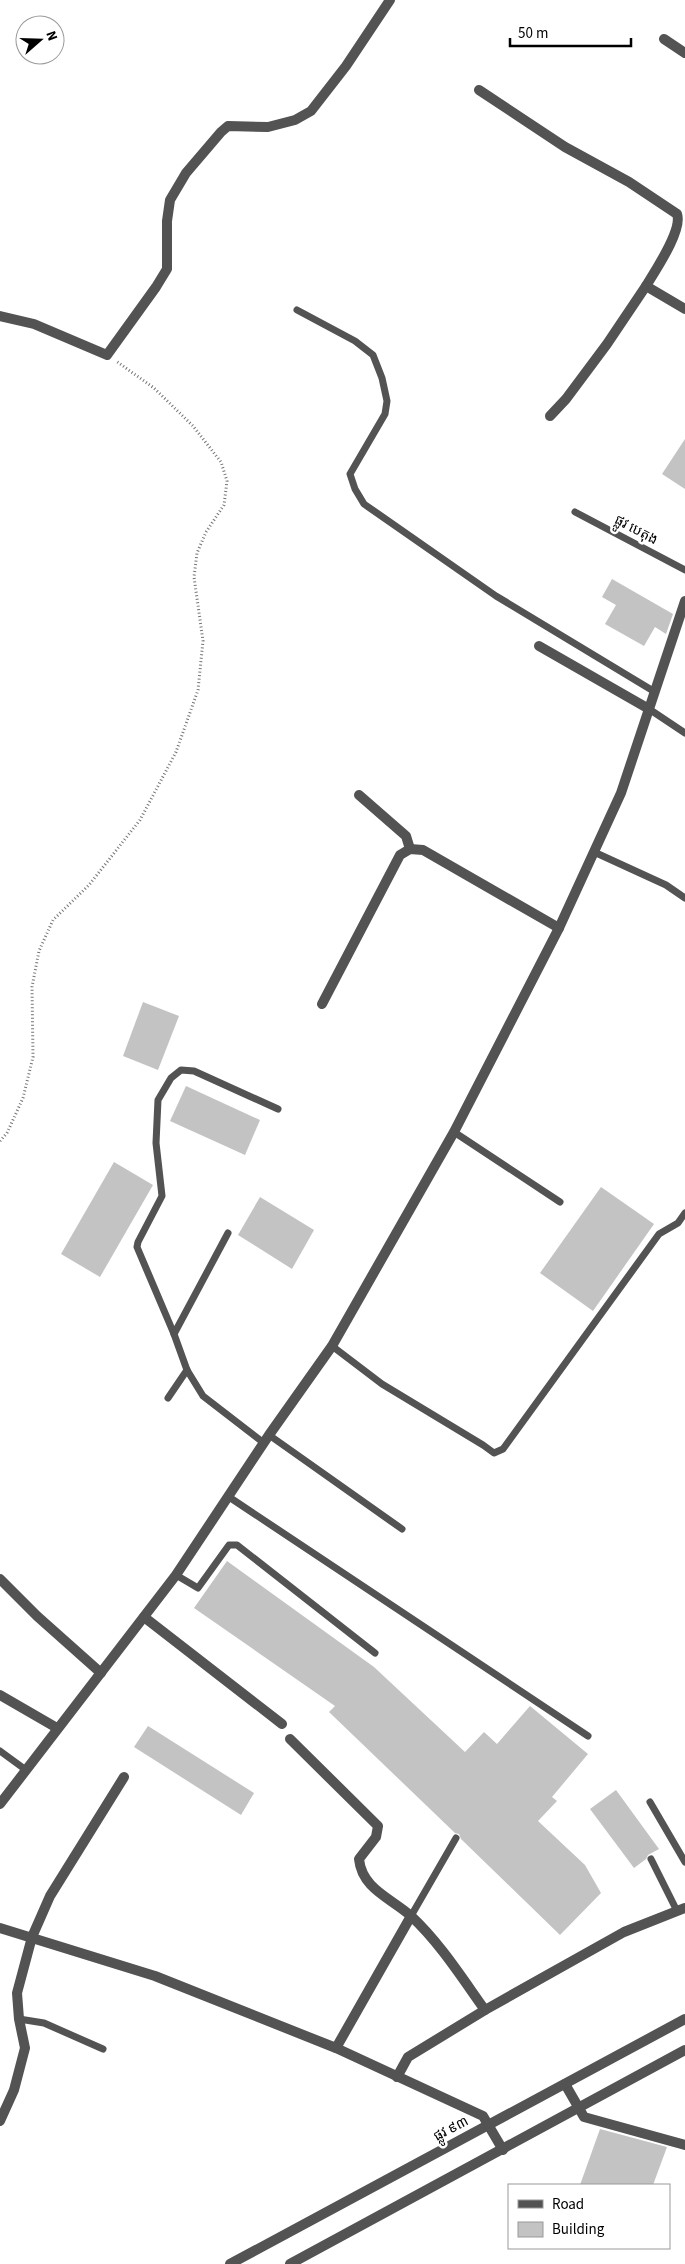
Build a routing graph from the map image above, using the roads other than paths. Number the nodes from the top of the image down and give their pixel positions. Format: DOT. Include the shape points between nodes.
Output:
graph roads {
  1 [pos="390,0"];
  2 [pos="664,39"];
  3 [pos="685,53"];
  4 [pos="479,90"];
  5 [pos="682,219"];
  6 [pos="646,286"];
  7 [pos="685,308"];
  8 [pos="297,310"];
  9 [pos="0,316"];
  10 [pos="550,416"];
  11 [pos="575,512"];
  12 [pos="685,570"];
  13 [pos="685,601"];
  14 [pos="539,646"];
  15 [pos="655,692"];
  16 [pos="649,709"];
  17 [pos="685,734"];
  18 [pos="360,795"];
  19 [pos="410,849"];
  20 [pos="594,852"];
  21 [pos="685,898"];
  22 [pos="559,928"];
  23 [pos="322,1004"];
  24 [pos="278,1109"];
  25 [pos="454,1132"];
  26 [pos="560,1202"];
  27 [pos="685,1213"];
  28 [pos="228,1233"];
  29 [pos="174,1334"];
  30 [pos="332,1346"];
  31 [pos="187,1370"];
  32 [pos="168,1398"];
  33 [pos="267,1439"];
  34 [pos="229,1497"];
  35 [pos="402,1529"];
  36 [pos="176,1575"];
  37 [pos="0,1578"];
  38 [pos="144,1617"];
  39 [pos="375,1653"];
  40 [pos="101,1673"];
  41 [pos="0,1695"];
  42 [pos="282,1724"];
  43 [pos="57,1728"];
  44 [pos="588,1736"];
  45 [pos="290,1739"];
  46 [pos="0,1751"];
  47 [pos="26,1770"];
  48 [pos="124,1777"];
  49 [pos="650,1802"];
  50 [pos="0,1804"];
  51 [pos="456,1838"];
  52 [pos="651,1859"];
  53 [pos="685,1862"];
  54 [pos="681,1909"];
  55 [pos="411,1916"];
  56 [pos="0,1928"];
  57 [pos="32,1936"];
  58 [pos="485,2010"];
  59 [pos="685,2018"];
  60 [pos="19,2020"];
  61 [pos="336,2048"];
  62 [pos="102,2049"];
  63 [pos="685,2050"];
  64 [pos="397,2076"];
  65 [pos="565,2084"];
  66 [pos="578,2108"];
  67 [pos="0,2121"];
  68 [pos="488,2125"];
  69 [pos="685,2145"];
  70 [pos="503,2150"];
  71 [pos="230,2264"];
  72 [pos="290,2264"];
  1 -- 9 [label="street" via="311,111 295,120 268,127 228,126 186,173 170,200 166,269 108,355 34,324"];
  2 -- 3 [label="street"];
  4 -- 5 [label="street" via="565,147 673,210"];
  5 -- 6 [label="street"];
  6 -- 7 [label="street"];
  6 -- 10 [label="street" via="566,400"];
  8 -- 15 [label="lane" via="373,355 382,378 387,401 385,414 350,474 364,504 496,596"];
  11 -- 12 [label="lane, ផ្លូវ បេតុង"];
  13 -- 15 [label="street"];
  14 -- 16 [label="street"];
  15 -- 16 [label="street"];
  16 -- 17 [label="lane"];
  16 -- 20 [label="street" via="621,793"];
  18 -- 19 [label="street" via="406,836"];
  19 -- 22 [label="street" via="423,850"];
  19 -- 23 [label="street" via="400,854"];
  20 -- 21 [label="lane" via="666,885"];
  20 -- 22 [label="street"];
  22 -- 25 [label="street"];
  24 -- 29 [label="lane" via="188,1070 181,1070 171,1078 158,1100 156,1143 162,1196 137,1247"];
  25 -- 26 [label="lane"];
  25 -- 30 [label="street"];
  27 -- 30 [label="lane" via="678,1223 659,1234 504,1449 494,1453 382,1384"];
  28 -- 29 [label="lane"];
  29 -- 31 [label="lane"];
  30 -- 33 [label="street"];
  31 -- 32 [label="lane"];
  31 -- 33 [label="lane" via="203,1396"];
  33 -- 34 [label="street"];
  33 -- 35 [label="lane"];
  34 -- 36 [label="street"];
  34 -- 44 [label="lane"];
  36 -- 38 [label="street"];
  36 -- 39 [label="lane" via="198,1588 229,1545 236,1545"];
  37 -- 40 [label="street"];
  38 -- 40 [label="street"];
  38 -- 42 [label="street"];
  40 -- 43 [label="street"];
  41 -- 43 [label="street"];
  43 -- 47 [label="street"];
  45 -- 55 [label="street" via="378,1826 376,1837 359,1859 360,1872 370,1885"];
  46 -- 47 [label="lane"];
  47 -- 50 [label="street"];
  48 -- 57 [label="street" via="50,1896"];
  49 -- 53 [label="lane"];
  51 -- 55 [label="lane"];
  52 -- 54 [label="lane"];
  54 -- 58 [label="street" via="624,1932"];
  55 -- 58 [label="street"];
  55 -- 61 [label="street"];
  56 -- 57 [label="street"];
  57 -- 60 [label="street" via="17,1993"];
  57 -- 61 [label="street" via="155,1976"];
  58 -- 64 [label="street" via="408,2057"];
  59 -- 65 [label="street, ផ្លូវ ៩៣"];
  60 -- 62 [label="lane" via="44,2023"];
  60 -- 67 [label="street" via="25,2048 14,2090"];
  61 -- 64 [label="street"];
  63 -- 66 [label="street"];
  64 -- 68 [label="street" via="483,2116"];
  65 -- 66 [label="street"];
  65 -- 68 [label="street, ផ្លូវ ៩៣"];
  66 -- 69 [label="street" via="584,2117"];
  66 -- 70 [label="street"];
  68 -- 70 [label="street"];
  68 -- 71 [label="street, ផ្លូវ ៩៣"];
  70 -- 72 [label="street"];
}
